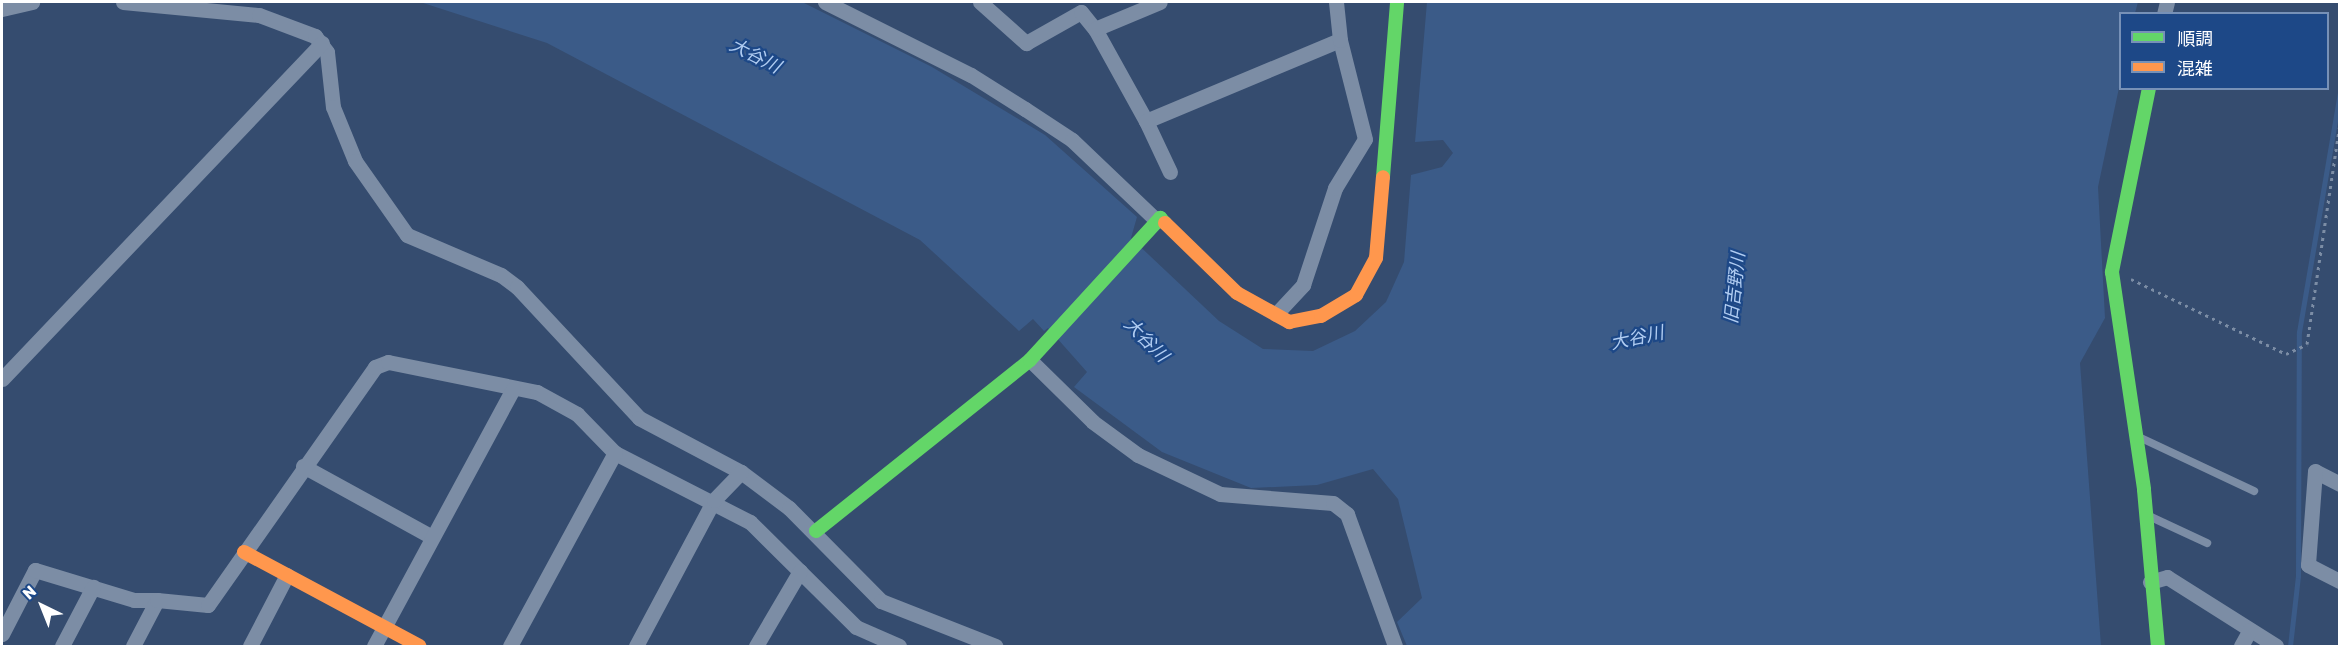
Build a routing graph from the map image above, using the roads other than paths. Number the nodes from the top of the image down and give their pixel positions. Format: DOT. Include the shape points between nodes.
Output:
graph roads {
  1 [pos="32,2"];
  2 [pos="123,2"];
  3 [pos="825,2"];
  4 [pos="980,2"];
  5 [pos="1160,2"];
  6 [pos="1336,2"];
  7 [pos="1397,2"];
  8 [pos="2,9"];
  9 [pos="1095,28"];
  10 [pos="1340,40"];
  11 [pos="322,43"];
  12 [pos="2149,90"];
  13 [pos="1146,121"];
  14 [pos="1170,172"];
  15 [pos="1153,225"];
  16 [pos="1276,314"];
  17 [pos="1030,360"];
  18 [pos="2,379"];
  19 [pos="513,389"];
  20 [pos="2136,436"];
  21 [pos="615,453"];
  22 [pos="303,466"];
  23 [pos="741,472"];
  24 [pos="2340,484"];
  25 [pos="2254,491"];
  26 [pos="714,500"];
  27 [pos="2146,514"];
  28 [pos="816,531"];
  29 [pos="432,537"];
  30 [pos="2207,543"];
  31 [pos="244,552"];
  32 [pos="800,571"];
  33 [pos="287,576"];
  34 [pos="2340,581"];
  35 [pos="2150,582"];
  36 [pos="93,587"];
  37 [pos="157,600"];
  38 [pos="384,628"];
  39 [pos="2250,630"];
  40 [pos="2,634"];
  41 [pos="875,642"];
  42 [pos="2160,645"];
  43 [pos="62,646"];
  44 [pos="133,646"];
  45 [pos="250,646"];
  46 [pos="374,646"];
  47 [pos="419,646"];
  48 [pos="510,646"];
  49 [pos="636,646"];
  50 [pos="756,646"];
  51 [pos="899,646"];
  52 [pos="995,646"];
  53 [pos="1395,646"];
  54 [pos="2241,646"];
  55 [pos="2276,646"];
  1 -- 8 [label="street"];
  2 -- 11 [label="street" via="259,15 304,28"];
  3 -- 15 [label="street" via="971,75 1072,140"];
  4 -- 9 [label="street" via="1026,43 1081,12"];
  5 -- 9 [label="street"];
  6 -- 10 [label="street"];
  7 -- 16 [label="street" via="1376,258 1356,296 1321,316 1289,322"];
  9 -- 13 [label="street"];
  10 -- 13 [label="street"];
  10 -- 16 [label="street" via="1365,139 1335,188 1303,285"];
  11 -- 18 [label="street"];
  11 -- 23 [label="street" via="341,131 365,179 407,235 501,274 559,337 596,365 639,418"];
  12 -- 20 [label="street" via="2112,272"];
  13 -- 14 [label="street"];
  15 -- 16 [label="street" via="1160,218 1237,293"];
  15 -- 17 [label="street"];
  17 -- 28 [label="street"];
  17 -- 53 [label="street" via="1093,422 1138,455 1220,494 1333,503 1347,514"];
  19 -- 21 [label="street" via="537,392 577,414"];
  19 -- 22 [label="street" via="388,362 375,367"];
  19 -- 29 [label="street"];
  20 -- 25 [label="lane"];
  20 -- 27 [label="street"];
  21 -- 26 [label="street"];
  21 -- 48 [label="street"];
  22 -- 29 [label="street"];
  22 -- 31 [label="street"];
  23 -- 26 [label="street"];
  23 -- 28 [label="street"];
  24 -- 34 [label="street" via="2314,471 2308,565"];
  26 -- 32 [label="street" via="750,522"];
  26 -- 49 [label="street"];
  27 -- 30 [label="lane"];
  27 -- 35 [label="street"];
  28 -- 52 [label="street" via="881,601"];
  29 -- 38 [label="street"];
  31 -- 33 [label="street"];
  31 -- 37 [label="street" via="208,605"];
  32 -- 41 [label="street"];
  32 -- 50 [label="street"];
  33 -- 38 [label="street"];
  33 -- 45 [label="street"];
  35 -- 39 [label="street" via="2167,577"];
  35 -- 42 [label="street"];
  36 -- 37 [label="street" via="134,600"];
  36 -- 40 [label="street" via="35,570"];
  36 -- 43 [label="street"];
  37 -- 44 [label="street"];
  38 -- 46 [label="street"];
  38 -- 47 [label="street"];
  39 -- 54 [label="street"];
  39 -- 55 [label="street"];
  41 -- 51 [label="street"];
}
